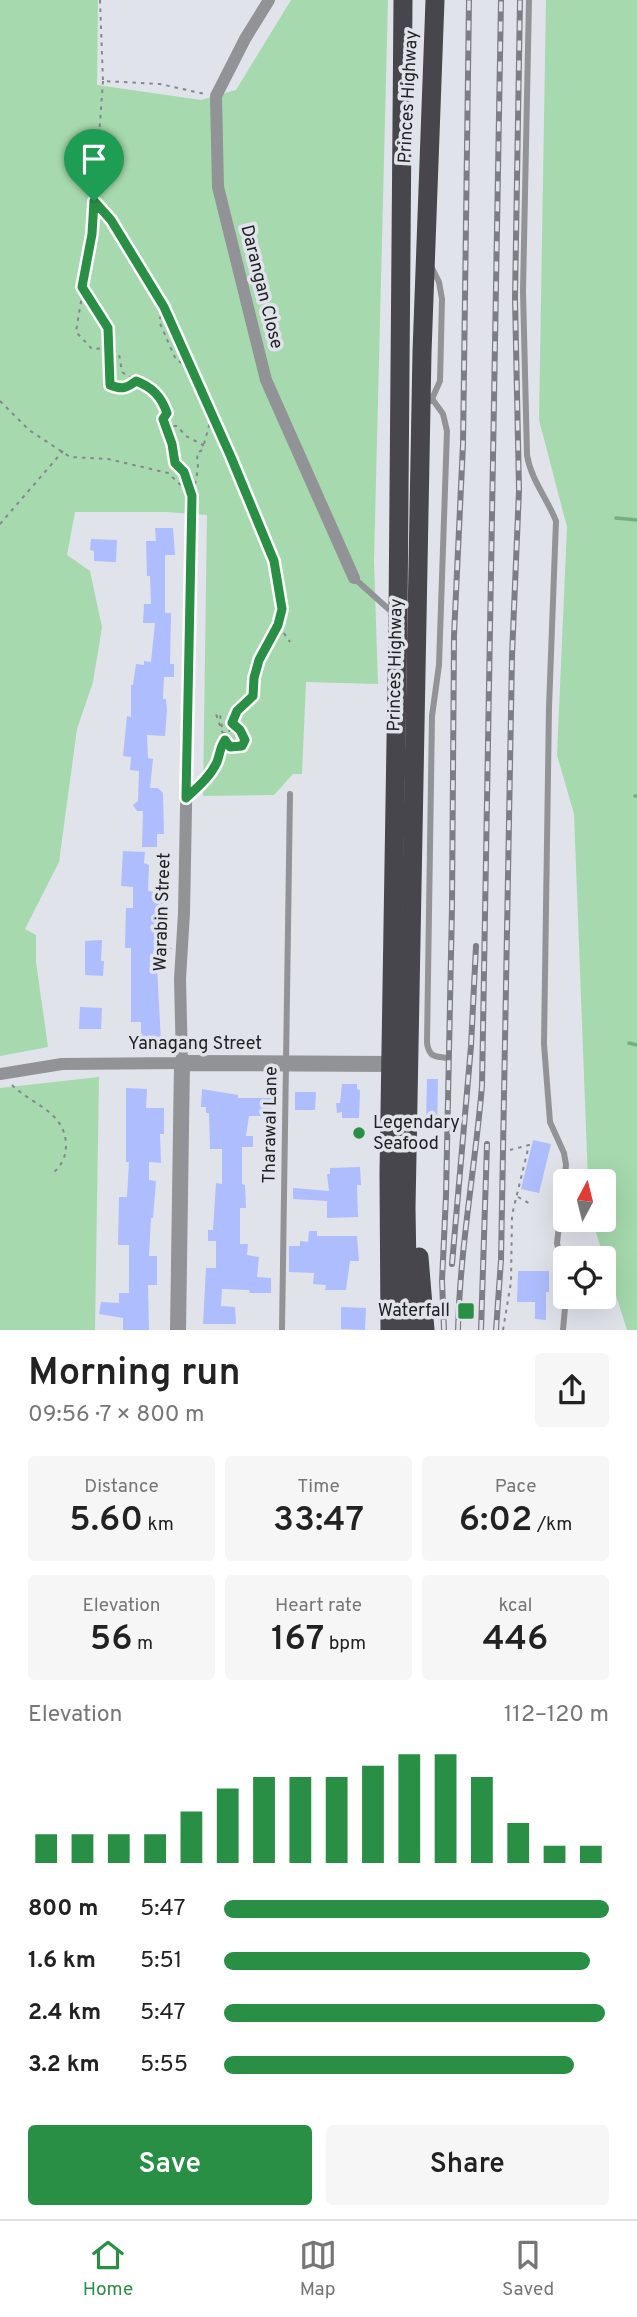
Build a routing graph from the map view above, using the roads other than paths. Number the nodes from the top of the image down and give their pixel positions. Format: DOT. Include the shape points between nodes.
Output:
graph roads {
  1 [pos="269,0"];
  2 [pos="403,0"];
  3 [pos="435,0"];
  4 [pos="529,0"];
  5 [pos="427,404"];
  6 [pos="400,407"];
  7 [pos="192,496"];
  8 [pos="354,578"];
  9 [pos="398,618"];
  10 [pos="290,794"];
  11 [pos="448,1058"];
  12 [pos="286,1062"];
  13 [pos="183,1063"];
  14 [pos="391,1064"];
  15 [pos="1,1074"];
  16 [pos="408,1123"];
  17 [pos="558,1246"];
  18 [pos="565,1309"];
  19 [pos="177,1330"];
  20 [pos="282,1330"];
  21 [pos="390,1330"];
  22 [pos="408,1330"];
  23 [pos="425,1330"];
  24 [pos="563,1330"];
  1 -- 8 [label="street, Darangan Close" via="216,96 218,187 266,380"];
  2 -- 6 [label="highway, Princes Highway"];
  3 -- 5 [label="highway, Princes Highway" via="424,251"];
  4 -- 17 [label="lane" via="523,455 556,521 544,1044 550,1122 566,1165"];
  5 -- 6 [label="lane"];
  5 -- 11 [label="lane" via="443,414 447,431 439,665 432,716 427,1043 433,1057"];
  5 -- 16 [label="highway, Princes Highway"];
  6 -- 9 [label="highway, Princes Highway"];
  7 -- 13 [label="street, Warabin Street" via="180,979"];
  8 -- 9 [label="lane"];
  9 -- 14 [label="highway, Princes Highway"];
  10 -- 12 [label="lane, Tharawal Lane"];
  12 -- 13 [label="street, Yanagang Street"];
  12 -- 14 [label="street, Yanagang Street"];
  12 -- 20 [label="lane, Tharawal Lane"];
  13 -- 15 [label="street, Yanagang Street" via="62,1064"];
  13 -- 19 [label="street, Warabin Street"];
  14 -- 21 [label="highway, Princes Highway"];
  16 -- 22 [label="highway, Princes Highway"];
  16 -- 23 [label="highway"];
  18 -- 24 [label="lane"];
}
